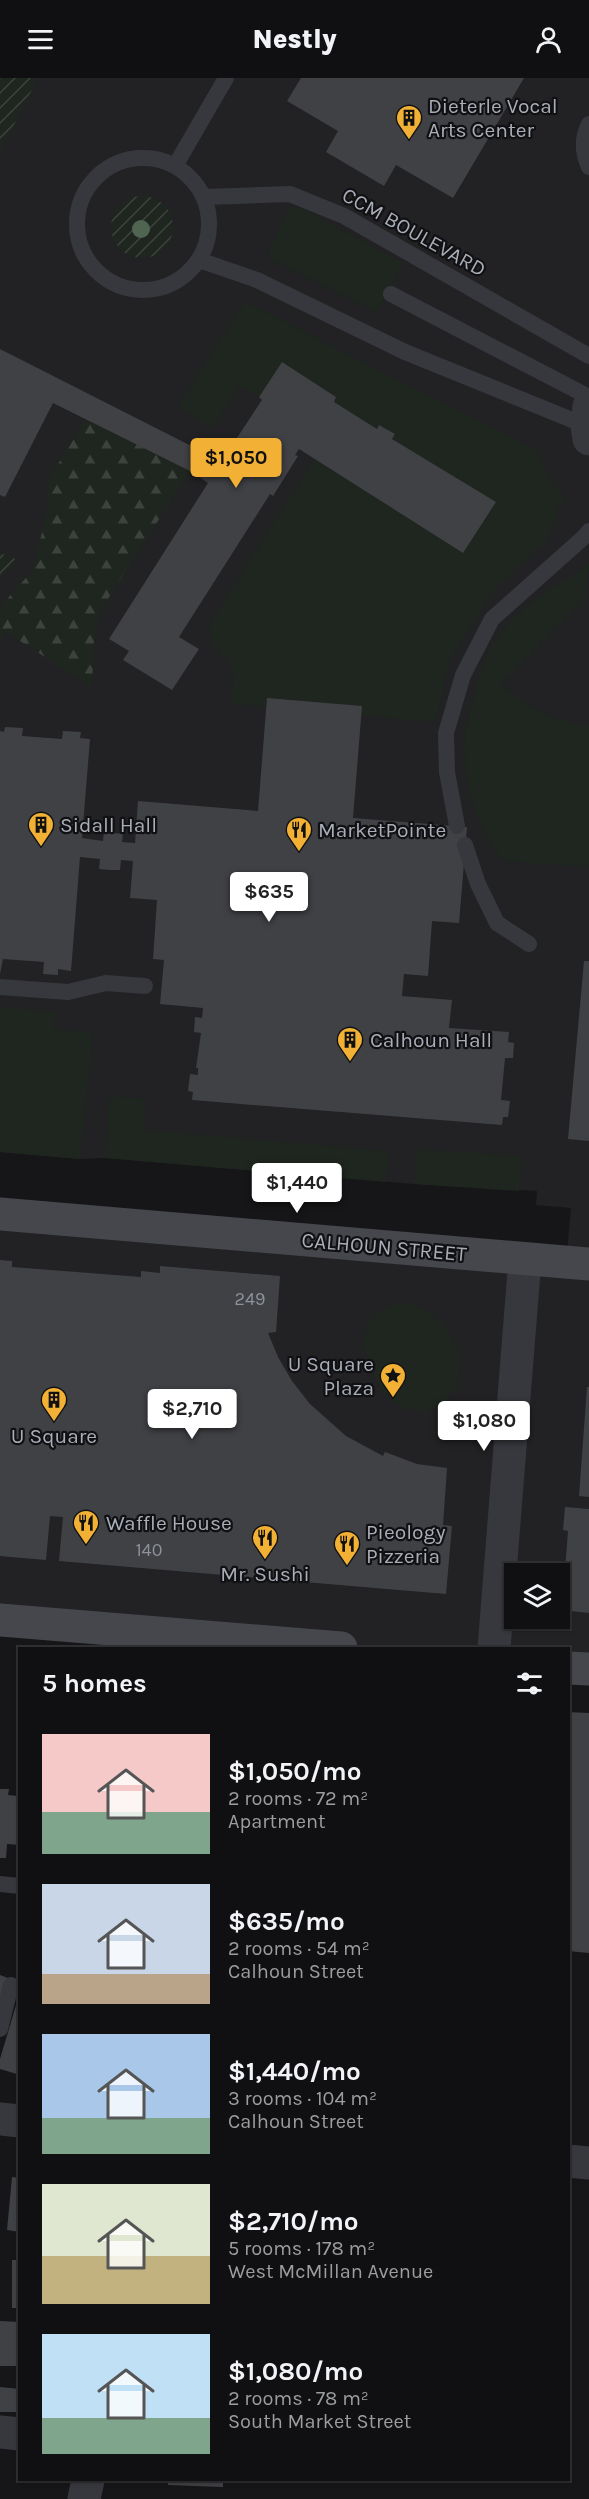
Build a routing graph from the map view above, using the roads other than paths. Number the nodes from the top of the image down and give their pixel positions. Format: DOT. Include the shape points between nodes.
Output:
graph roads {
  1 [pos="226,78"];
  2 [pos="589,124"];
  3 [pos="588,160"];
  4 [pos="175,166"];
  5 [pos="204,197"];
  6 [pos="200,260"];
  7 [pos="391,294"];
  8 [pos="589,356"];
  9 [pos="588,417"];
  10 [pos="589,531"];
  11 [pos="457,826"];
  12 [pos="465,845"];
  13 [pos="529,944"];
  14 [pos="145,986"];
  15 [pos="0,987"];
  16 [pos="0,1214"];
  17 [pos="525,1259"];
  18 [pos="589,1264"];
  19 [pos="0,1620"];
  20 [pos="307,1647"];
  21 [pos="494,1647"];
  22 [pos="570,1668"];
  23 [pos="589,1669"];
  24 [pos="0,1884"];
  25 [pos="18,1886"];
  26 [pos="11,1985"];
  27 [pos="0,2030"];
  28 [pos="0,2119"];
  29 [pos="18,2121"];
  30 [pos="570,2161"];
  31 [pos="589,2163"];
  32 [pos="0,2432"];
  33 [pos="18,2434"];
  34 [pos="88,2481"];
  35 [pos="84,2499"];
  1 -- 4 [label="lane"];
  2 -- 3 [label="lane" via="584,135"];
  4 -- 5 [label="lane" via="192,179"];
  4 -- 6 [label="lane" via="133,158 112,165 94,178 82,197 77,218 78,241 87,261 122,288 145,291 166,286 185,276"];
  5 -- 6 [label="lane" via="209,218 208,240"];
  5 -- 8 [label="lane, CCM BOULEVARD" via="290,194 312,203 353,221"];
  6 -- 9 [label="lane" via="257,280 405,352"];
  7 -- 9 [label="lane"];
  10 -- 11 [label="lane" via="492,619 463,675 446,733 447,772"];
  12 -- 13 [label="lane" via="497,923"];
  14 -- 15 [label="lane" via="106,983 68,992"];
  16 -- 17 [label="main road, CALHOUN STREET"];
  17 -- 18 [label="main road, CALHOUN STREET"];
  17 -- 21 [label="street"];
  19 -- 20 [label="main road"];
  22 -- 23 [label="main road"];
  24 -- 25 [label="lane"];
  26 -- 27 [label="lane"];
  28 -- 29 [label="street"];
  30 -- 31 [label="street"];
  32 -- 33 [label="street"];
  34 -- 35 [label="street"];
}
